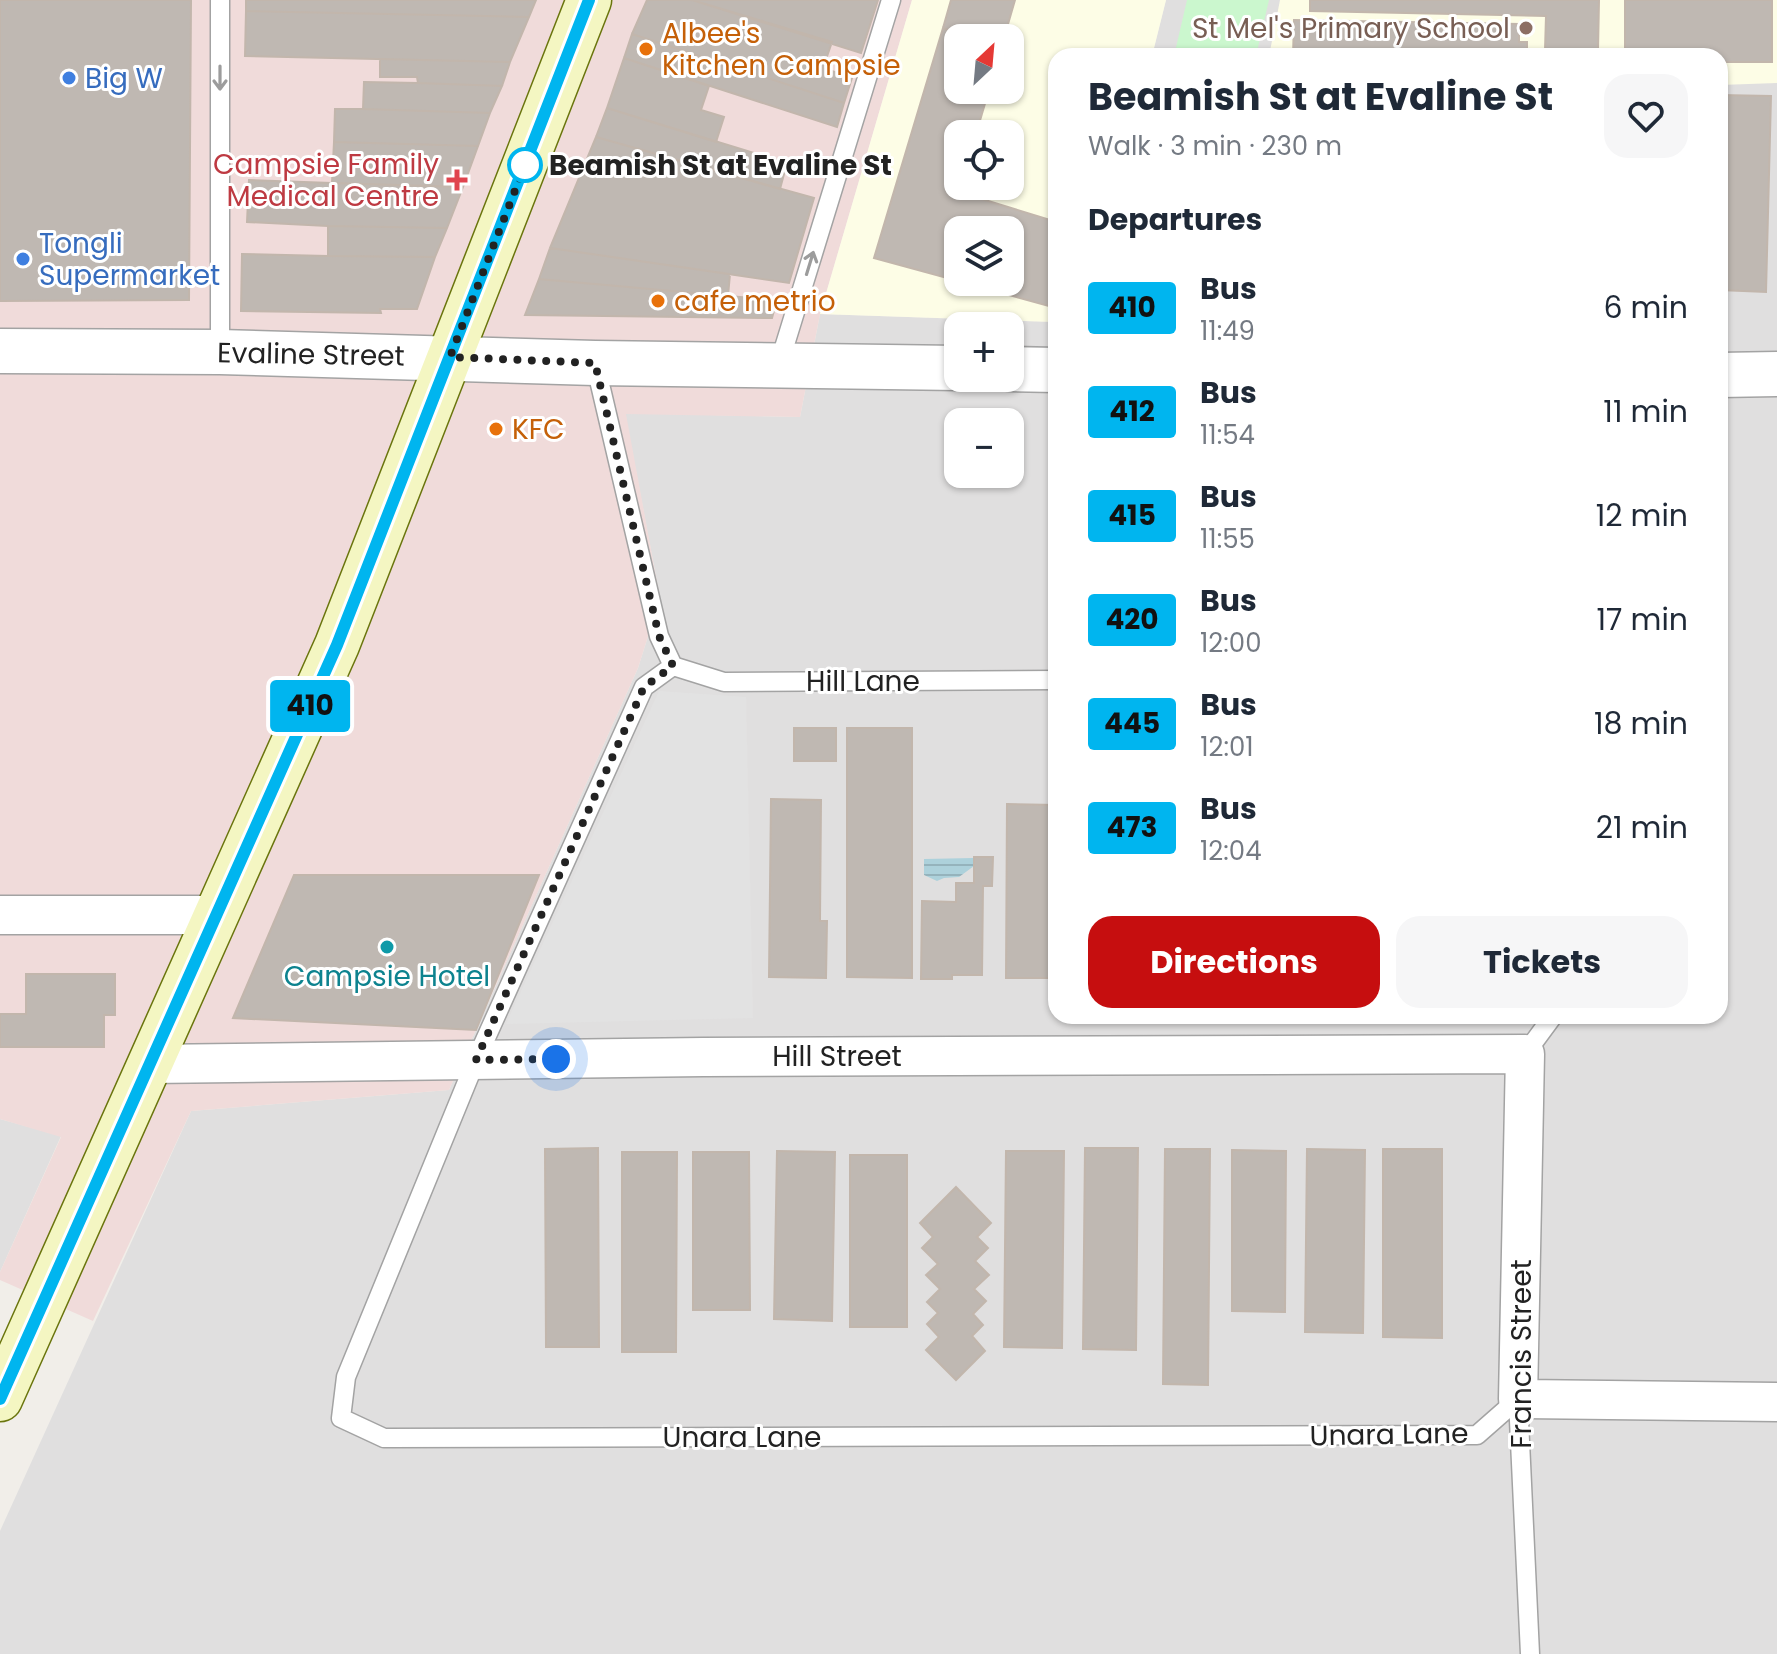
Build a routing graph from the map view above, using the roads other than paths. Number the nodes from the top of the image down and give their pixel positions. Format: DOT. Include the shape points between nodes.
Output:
graph roads {
  1 [pos="220,0"];
  2 [pos="589,0"];
  3 [pos="891,0"];
  4 [pos="0,351"];
  5 [pos="220,352"];
  6 [pos="450,357"];
  7 [pos="595,363"];
  8 [pos="779,364"];
  9 [pos="944,368"];
  10 [pos="1024,369"];
  11 [pos="1048,370"];
  12 [pos="1777,374"];
  13 [pos="1728,375"];
  14 [pos="673,666"];
  15 [pos="1048,680"];
  16 [pos="0,915"];
  17 [pos="218,915"];
  18 [pos="1547,1024"];
  19 [pos="1525,1054"];
  20 [pos="476,1060"];
  21 [pos="150,1064"];
  22 [pos="0,1399"];
  23 [pos="1518,1399"];
  24 [pos="1777,1402"];
  25 [pos="1530,1654"];
  1 -- 5 [label="lane, one-way"];
  2 -- 6 [label="main road"];
  8 -- 3 [label="lane, one-way"];
  4 -- 5 [label="street, Evaline Street"];
  5 -- 6 [label="street, Evaline Street"];
  6 -- 7 [label="street, Evaline Street"];
  6 -- 17 [label="main road" via="337,645"];
  7 -- 8 [label="street, Evaline Street"];
  7 -- 14 [label="lane" via="659,636"];
  8 -- 9 [label="street, Evaline Street"];
  10 -- 11 [label="street"];
  12 -- 13 [label="street"];
  14 -- 15 [label="lane, Hill Lane" via="724,682"];
  14 -- 20 [label="lane" via="644,687"];
  16 -- 17 [label="street"];
  17 -- 21 [label="main road"];
  18 -- 19 [label="lane"];
  19 -- 20 [label="street, Hill Street"];
  19 -- 23 [label="street, Francis Street"];
  20 -- 21 [label="street, Hill Street"];
  20 -- 23 [label="lane, Unara Lane" via="346,1377 341,1418 384,1438 1477,1435"];
  21 -- 22 [label="main road"];
  23 -- 24 [label="street"];
  23 -- 25 [label="lane, Francis Street"];
}
